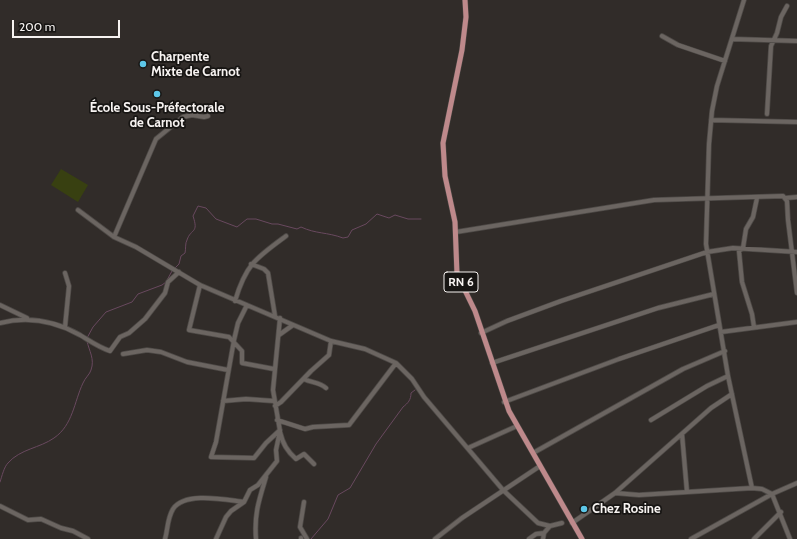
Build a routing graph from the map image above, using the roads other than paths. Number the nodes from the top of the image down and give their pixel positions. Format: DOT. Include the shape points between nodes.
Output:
graph roads {
  1 [pos="465,0"];
  2 [pos="744,0"];
  3 [pos="787,6"];
  4 [pos="662,36"];
  5 [pos="732,39"];
  6 [pos="773,39"];
  7 [pos="797,41"];
  8 [pos="725,61"];
  9 [pos="767,114"];
  10 [pos="208,116"];
  11 [pos="711,120"];
  12 [pos="797,122"];
  13 [pos="797,197"];
  14 [pos="707,198"];
  15 [pos="757,198"];
  16 [pos="786,198"];
  17 [pos="78,210"];
  18 [pos="456,232"];
  19 [pos="286,236"];
  20 [pos="114,237"];
  21 [pos="743,248"];
  22 [pos="708,252"];
  23 [pos="794,252"];
  24 [pos="251,264"];
  25 [pos="179,272"];
  26 [pos="65,273"];
  27 [pos="200,285"];
  28 [pos="797,293"];
  29 [pos="714,294"];
  30 [pos="236,301"];
  31 [pos="0,305"];
  32 [pos="247,305"];
  33 [pos="275,316"];
  34 [pos="30,318"];
  35 [pos="280,318"];
  36 [pos="797,322"];
  37 [pos="0,323"];
  38 [pos="293,325"];
  39 [pos="720,325"];
  40 [pos="754,327"];
  41 [pos="65,328"];
  42 [pos="721,332"];
  43 [pos="481,333"];
  44 [pos="279,335"];
  45 [pos="234,340"];
  46 [pos="331,341"];
  47 [pos="725,351"];
  48 [pos="123,354"];
  49 [pos="396,362"];
  50 [pos="492,363"];
  51 [pos="274,369"];
  52 [pos="228,370"];
  53 [pos="728,376"];
  54 [pos="304,379"];
  55 [pos="326,388"];
  56 [pos="732,394"];
  57 [pos="223,401"];
  58 [pos="504,402"];
  59 [pos="275,403"];
  60 [pos="277,420"];
  61 [pos="651,420"];
  62 [pos="517,426"];
  63 [pos="280,431"];
  64 [pos="682,434"];
  65 [pos="468,448"];
  66 [pos="533,454"];
  67 [pos="314,464"];
  68 [pos="540,466"];
  69 [pos="268,472"];
  70 [pos="797,483"];
  71 [pos="752,488"];
  72 [pos="503,490"];
  73 [pos="687,492"];
  74 [pos="615,493"];
  75 [pos="772,494"];
  76 [pos="244,502"];
  77 [pos="304,502"];
  78 [pos="0,506"];
  79 [pos="780,512"];
  80 [pos="562,523"];
  81 [pos="572,523"];
  82 [pos="550,526"];
  83 [pos="544,533"];
  84 [pos="88,539"];
  85 [pos="165,539"];
  86 [pos="216,539"];
  87 [pos="256,539"];
  88 [pos="307,539"];
  89 [pos="434,539"];
  90 [pos="529,539"];
  91 [pos="543,539"];
  92 [pos="582,539"];
  93 [pos="691,539"];
  94 [pos="754,539"];
  95 [pos="790,539"];
  1 -- 18 [label="main road, RN 6" via="466,17 462,50 443,143 445,176"];
  2 -- 5 [label="street"];
  3 -- 6 [label="street"];
  4 -- 8 [label="street" via="678,45"];
  5 -- 6 [label="street"];
  5 -- 8 [label="street"];
  6 -- 7 [label="street"];
  6 -- 9 [label="street"];
  8 -- 11 [label="street" via="717,86"];
  10 -- 20 [label="street" via="183,117 156,139"];
  11 -- 12 [label="street"];
  11 -- 14 [label="street"];
  13 -- 16 [label="street"];
  14 -- 15 [label="street"];
  14 -- 18 [label="street" via="654,200"];
  14 -- 22 [label="street"];
  15 -- 16 [label="street"];
  15 -- 21 [label="street"];
  16 -- 23 [label="street"];
  17 -- 20 [label="street"];
  18 -- 43 [label="main road, RN 6" via="457,274 475,311"];
  19 -- 24 [label="street"];
  20 -- 25 [label="street"];
  21 -- 22 [label="street"];
  21 -- 23 [label="street"];
  21 -- 40 [label="street" via="739,251 742,282"];
  22 -- 29 [label="street"];
  22 -- 43 [label="street" via="561,301"];
  23 -- 28 [label="street"];
  24 -- 30 [label="street"];
  24 -- 33 [label="street" via="268,273"];
  25 -- 27 [label="street"];
  25 -- 41 [label="street" via="168,282 165,293 145,320 120,337 110,351 99,348"];
  26 -- 41 [label="street" via="69,286"];
  27 -- 30 [label="street"];
  27 -- 45 [label="street" via="189,330"];
  29 -- 39 [label="street"];
  29 -- 50 [label="street" via="620,319"];
  30 -- 32 [label="street"];
  31 -- 34 [label="street"];
  32 -- 33 [label="street"];
  32 -- 45 [label="street" via="238,323"];
  33 -- 35 [label="street"];
  34 -- 37 [label="street"];
  34 -- 41 [label="street"];
  35 -- 38 [label="street"];
  35 -- 44 [label="street"];
  36 -- 40 [label="street"];
  38 -- 44 [label="street"];
  38 -- 46 [label="street"];
  39 -- 42 [label="street"];
  39 -- 58 [label="street"];
  40 -- 42 [label="street"];
  42 -- 47 [label="street"];
  43 -- 50 [label="main road, RN 6"];
  44 -- 51 [label="street"];
  45 -- 51 [label="street" via="242,351 242,363"];
  45 -- 52 [label="street"];
  46 -- 49 [label="street" via="365,349"];
  46 -- 54 [label="street" via="329,355"];
  47 -- 53 [label="street"];
  47 -- 66 [label="street" via="683,369"];
  48 -- 52 [label="street" via="147,350 187,362"];
  49 -- 60 [label="street" via="349,425 305,429"];
  49 -- 65 [label="street"];
  50 -- 58 [label="main road, RN 6"];
  51 -- 59 [label="street"];
  52 -- 57 [label="street"];
  53 -- 56 [label="street"];
  53 -- 61 [label="street"];
  54 -- 55 [label="street" via="319,382"];
  54 -- 59 [label="street" via="281,402"];
  56 -- 64 [label="street" via="711,408"];
  56 -- 71 [label="street"];
  57 -- 59 [label="street" via="246,399"];
  57 -- 63 [label="street" via="211,457 254,458"];
  58 -- 62 [label="main road, RN 6"];
  59 -- 60 [label="street"];
  60 -- 63 [label="street"];
  62 -- 65 [label="street"];
  62 -- 66 [label="main road, RN 6"];
  63 -- 67 [label="street" via="284,446 296,459 304,454"];
  63 -- 69 [label="street" via="276,450 277,461"];
  64 -- 73 [label="street"];
  64 -- 74 [label="street"];
  65 -- 72 [label="street"];
  66 -- 68 [label="main road, RN 6"];
  68 -- 72 [label="street"];
  68 -- 81 [label="main road, RN 6"];
  69 -- 76 [label="street" via="258,485 250,490"];
  69 -- 87 [label="street" via="255,513"];
  70 -- 75 [label="street"];
  71 -- 73 [label="street"];
  71 -- 75 [label="street"];
  72 -- 82 [label="street" via="538,523"];
  72 -- 89 [label="street"];
  73 -- 74 [label="street" via="638,495"];
  74 -- 81 [label="street"];
  75 -- 79 [label="street"];
  75 -- 93 [label="street"];
  76 -- 85 [label="street" via="201,497 182,503 174,508 169,518"];
  76 -- 86 [label="street" via="226,517"];
  77 -- 88 [label="street" via="300,528"];
  78 -- 84 [label="street" via="28,520 41,519 61,528 73,530"];
  79 -- 94 [label="street"];
  79 -- 95 [label="street"];
  80 -- 82 [label="street"];
  81 -- 92 [label="main road, RN 6"];
  82 -- 83 [label="street"];
  83 -- 90 [label="street" via="536,534"];
  83 -- 91 [label="street"];
}
